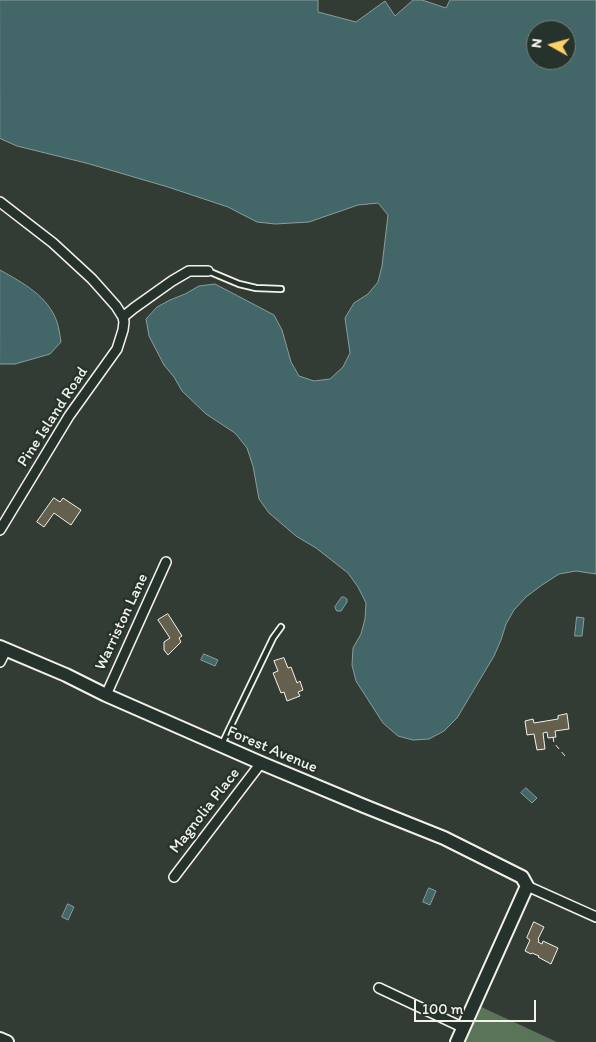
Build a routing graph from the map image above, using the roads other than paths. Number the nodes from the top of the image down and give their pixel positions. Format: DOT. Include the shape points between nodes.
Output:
graph roads {
  1 [pos="0,202"];
  2 [pos="208,270"];
  3 [pos="282,290"];
  4 [pos="123,318"];
  5 [pos="0,530"];
  6 [pos="166,562"];
  7 [pos="281,627"];
  8 [pos="2,653"];
  9 [pos="106,695"];
  10 [pos="221,745"];
  11 [pos="261,763"];
  12 [pos="174,877"];
  13 [pos="527,886"];
  14 [pos="596,917"];
  15 [pos="379,988"];
  16 [pos="464,1028"];
  17 [pos="0,1039"];
  18 [pos="7,1042"];
  19 [pos="457,1042"];
  1 -- 4 [label="street" via="92,278"];
  2 -- 3 [label="lane" via="238,284"];
  2 -- 4 [label="street" via="189,271"];
  4 -- 5 [label="street, Pine Island Road" via="117,349 69,416"];
  6 -- 9 [label="street, Warriston Lane"];
  7 -- 10 [label="lane"];
  8 -- 9 [label="street, Forest Avenue" via="66,676"];
  9 -- 10 [label="street, Forest Avenue"];
  10 -- 11 [label="street, Forest Avenue"];
  11 -- 12 [label="street, Magnolia Place"];
  11 -- 13 [label="street, Forest Avenue" via="444,838 522,877"];
  13 -- 14 [label="street"];
  13 -- 16 [label="street"];
  15 -- 16 [label="street"];
  16 -- 19 [label="street"];
  17 -- 18 [label="street"];
}
